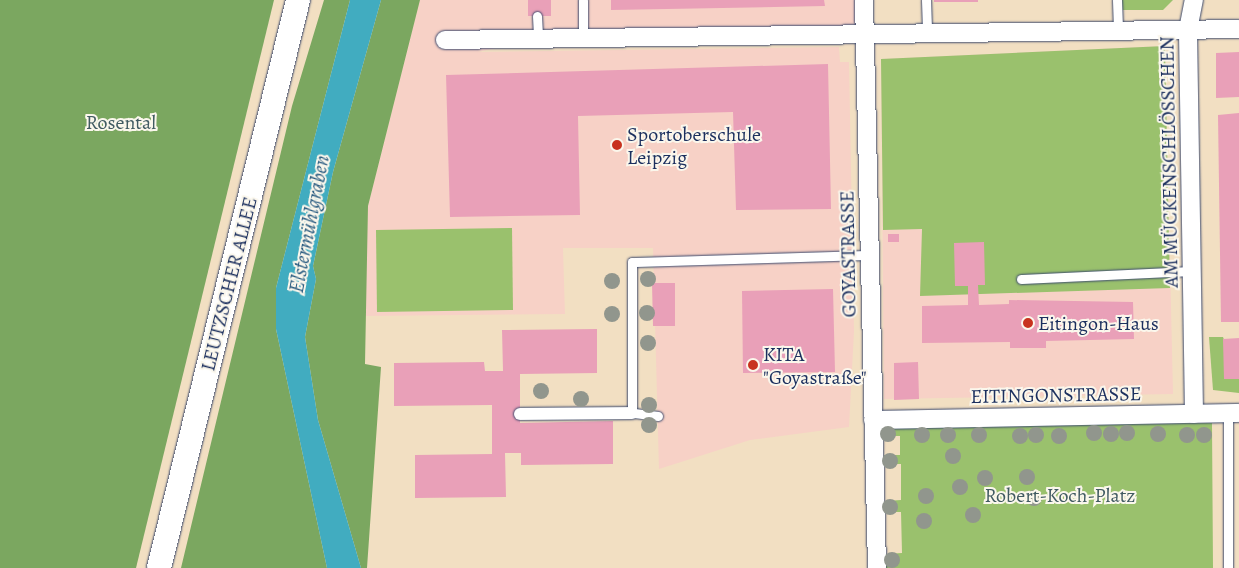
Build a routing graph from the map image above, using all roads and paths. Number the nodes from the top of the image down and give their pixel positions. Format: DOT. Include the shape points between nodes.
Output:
graph roads {
  1 [pos="298,0"];
  2 [pos="583,0"];
  3 [pos="864,0"];
  4 [pos="926,0"];
  5 [pos="1117,0"];
  6 [pos="1194,0"];
  7 [pos="537,16"];
  8 [pos="1239,29"];
  9 [pos="1188,30"];
  10 [pos="1118,32"];
  11 [pos="927,35"];
  12 [pos="865,36"];
  13 [pos="583,37"];
  14 [pos="538,38"];
  15 [pos="445,40"];
  16 [pos="870,255"];
  17 [pos="1192,271"];
  18 [pos="1021,279"];
  19 [pos="632,412"];
  20 [pos="1234,413"];
  21 [pos="520,414"];
  22 [pos="1194,414"];
  23 [pos="658,416"];
  24 [pos="873,420"];
  25 [pos="159,568"];
  26 [pos="877,568"];
  27 [pos="1228,568"];
  1 -- 25 [label="main road, LEUTZSCHER ALLEE"];
  2 -- 13 [label="lane"];
  3 -- 12 [label="street, GOYASTRASSE"];
  4 -- 11 [label="lane"];
  5 -- 10 [label="lane"];
  6 -- 9 [label="street, AM MÜCKENSCHLÖSSCHEN"];
  7 -- 14 [label="lane"];
  8 -- 9 [label="street"];
  9 -- 10 [label="street"];
  9 -- 17 [label="street, AM MÜCKENSCHLÖSSCHEN"];
  10 -- 11 [label="street"];
  11 -- 12 [label="street"];
  12 -- 13 [label="street"];
  12 -- 16 [label="street, GOYASTRASSE"];
  13 -- 14 [label="street"];
  14 -- 15 [label="street"];
  16 -- 19 [label="lane" via="632,262"];
  16 -- 24 [label="street, GOYASTRASSE"];
  17 -- 18 [label="lane"];
  17 -- 22 [label="street, AM MÜCKENSCHLÖSSCHEN"];
  19 -- 21 [label="street"];
  19 -- 23 [label="lane"];
  20 -- 22 [label="street, EITINGONSTRASSE"];
  20 -- 27 [label="lane"];
  22 -- 24 [label="street, EITINGONSTRASSE"];
  24 -- 26 [label="street, GOYASTRASSE"];
}
